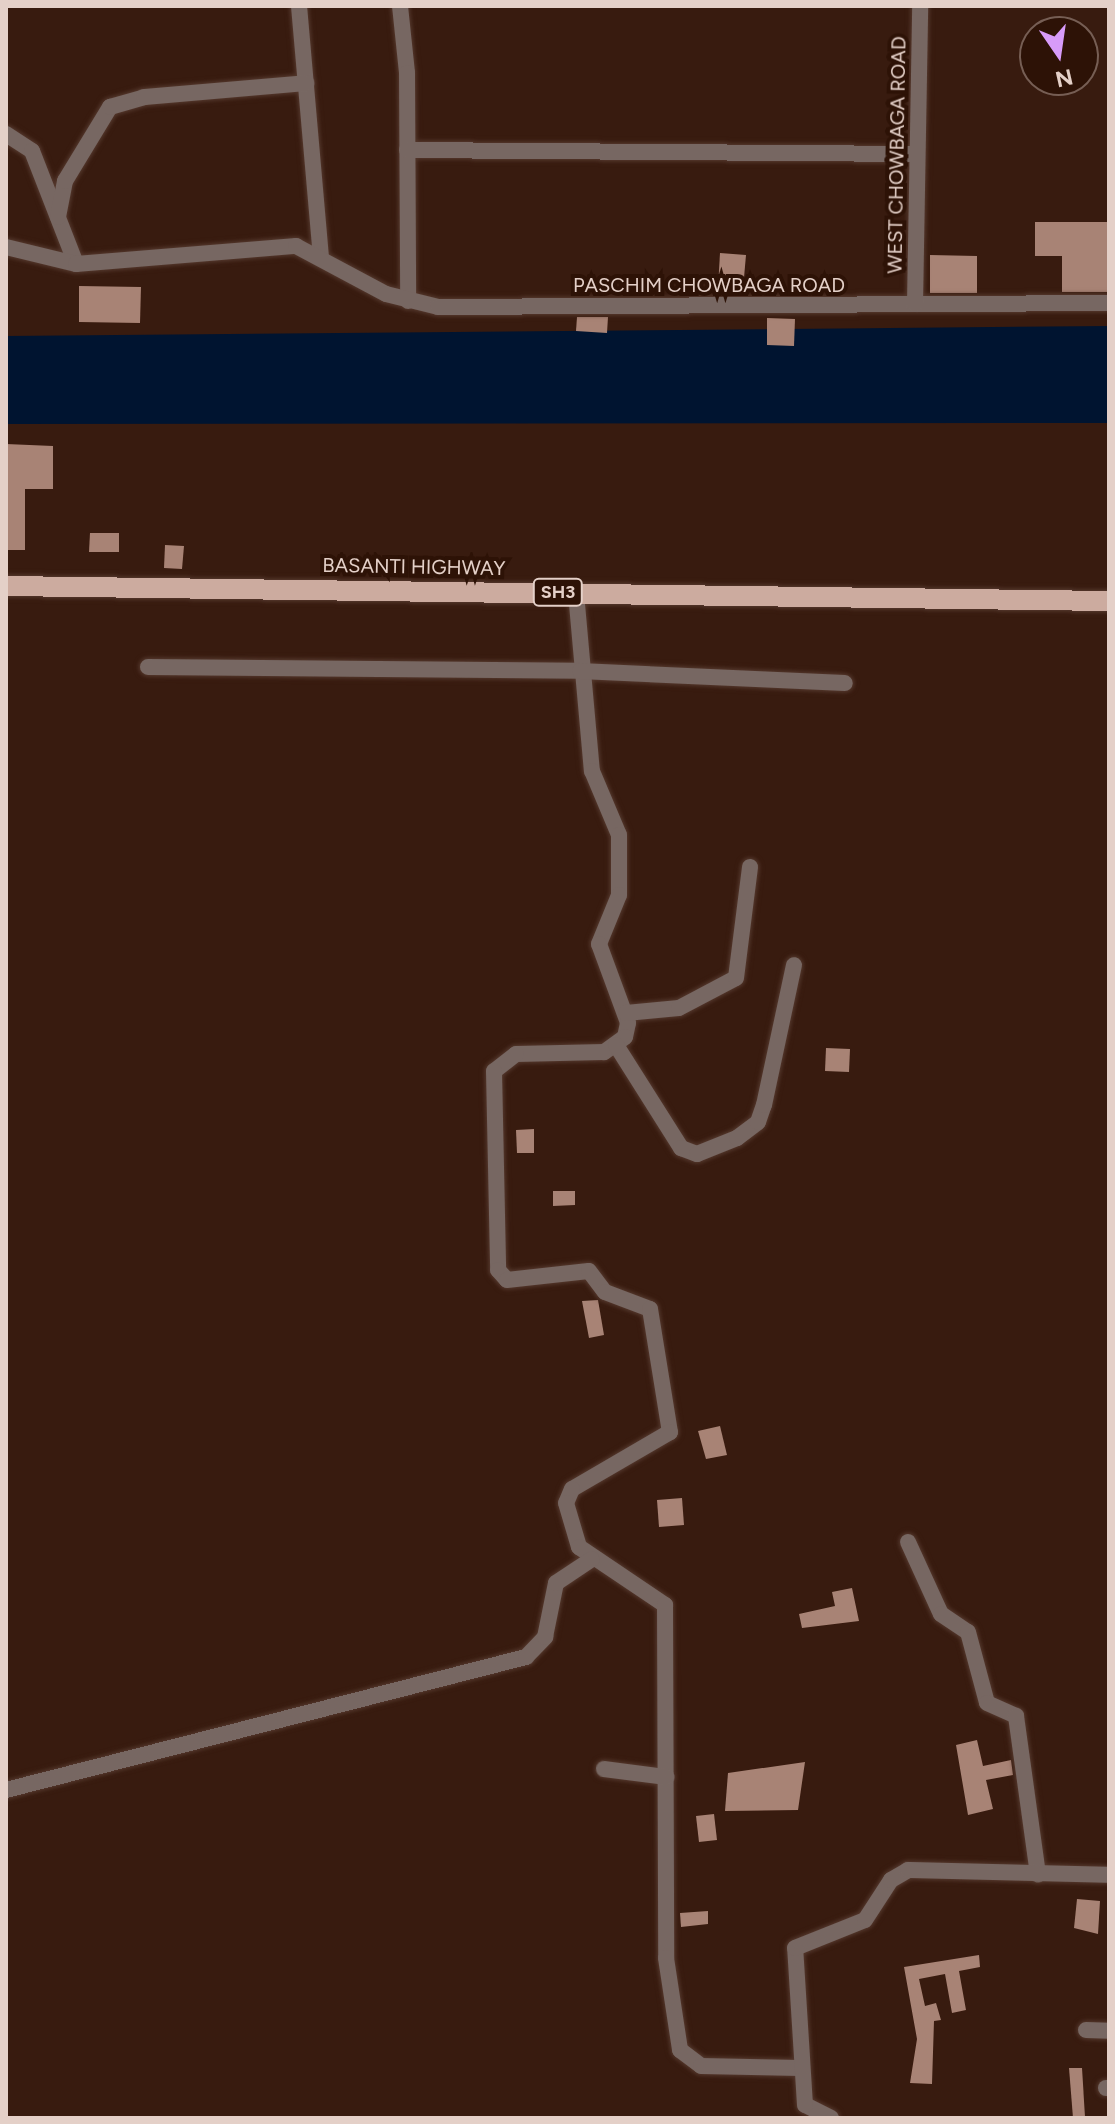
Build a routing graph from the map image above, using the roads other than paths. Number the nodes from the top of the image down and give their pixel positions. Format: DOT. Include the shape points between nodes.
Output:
graph roads {
  1 [pos="299,6"];
  2 [pos="400,6"];
  3 [pos="920,6"];
  4 [pos="306,83"];
  5 [pos="6,134"];
  6 [pos="407,150"];
  7 [pos="917,154"];
  8 [pos="58,217"];
  9 [pos="6,247"];
  10 [pos="321,255"];
  11 [pos="76,264"];
  12 [pos="408,301"];
  13 [pos="1109,303"];
  14 [pos="915,304"];
  15 [pos="6,586"];
  16 [pos="576,593"];
  17 [pos="1109,601"];
  18 [pos="148,667"];
  19 [pos="580,677"];
  20 [pos="845,683"];
  21 [pos="750,867"];
  22 [pos="794,965"];
  23 [pos="626,1013"];
  24 [pos="610,1048"];
  25 [pos="908,1542"];
  26 [pos="592,1559"];
  27 [pos="604,1769"];
  28 [pos="666,1777"];
  29 [pos="6,1790"];
  30 [pos="1038,1874"];
  31 [pos="1109,1875"];
  32 [pos="1086,2030"];
  33 [pos="1109,2031"];
  34 [pos="800,2068"];
  35 [pos="831,2118"];
  1 -- 4 [label="street"];
  2 -- 6 [label="street"];
  3 -- 7 [label="street, WEST CHOWBAGA ROAD"];
  4 -- 8 [label="street" via="144,97 110,107 65,181"];
  4 -- 10 [label="street"];
  5 -- 8 [label="street" via="32,151"];
  6 -- 7 [label="street"];
  6 -- 12 [label="street"];
  7 -- 14 [label="street, WEST CHOWBAGA ROAD"];
  8 -- 11 [label="street"];
  9 -- 11 [label="street, PASCHIM CHOWBAGA ROAD"];
  10 -- 11 [label="street, PASCHIM CHOWBAGA ROAD" via="263,244"];
  10 -- 12 [label="street, PASCHIM CHOWBAGA ROAD"];
  12 -- 14 [label="street, PASCHIM CHOWBAGA ROAD"];
  13 -- 14 [label="street, PASCHIM CHOWBAGA ROAD"];
  15 -- 16 [label="main road, BASANTI HIGHWAY / SH3"];
  16 -- 17 [label="main road, BASANTI HIGHWAY / SH3"];
  16 -- 19 [label="street"];
  18 -- 19 [label="street"];
  19 -- 20 [label="street"];
  19 -- 23 [label="street" via="596,786 619,835 619,895 599,944"];
  21 -- 23 [label="street" via="736,978 679,1008"];
  22 -- 24 [label="street" via="764,1105 750,1131 737,1138 697,1154 681,1148"];
  23 -- 24 [label="street" via="625,1037"];
  24 -- 26 [label="street" via="570,1057 516,1054 494,1071 498,1270 517,1281 589,1271 605,1292 645,1303 670,1401 673,1424 663,1438 567,1495 579,1547"];
  25 -- 30 [label="street" via="941,1614 968,1632 987,1703 1016,1716"];
  26 -- 28 [label="street" via="665,1605"];
  26 -- 29 [label="street" via="556,1583 545,1637 526,1657"];
  27 -- 28 [label="street"];
  28 -- 34 [label="street" via="666,1958 680,2050 701,2066"];
  30 -- 31 [label="street"];
  30 -- 34 [label="street" via="908,1870 891,1880 865,1920 795,1948"];
  32 -- 33 [label="street"];
  34 -- 35 [label="street" via="805,2105"];
}
